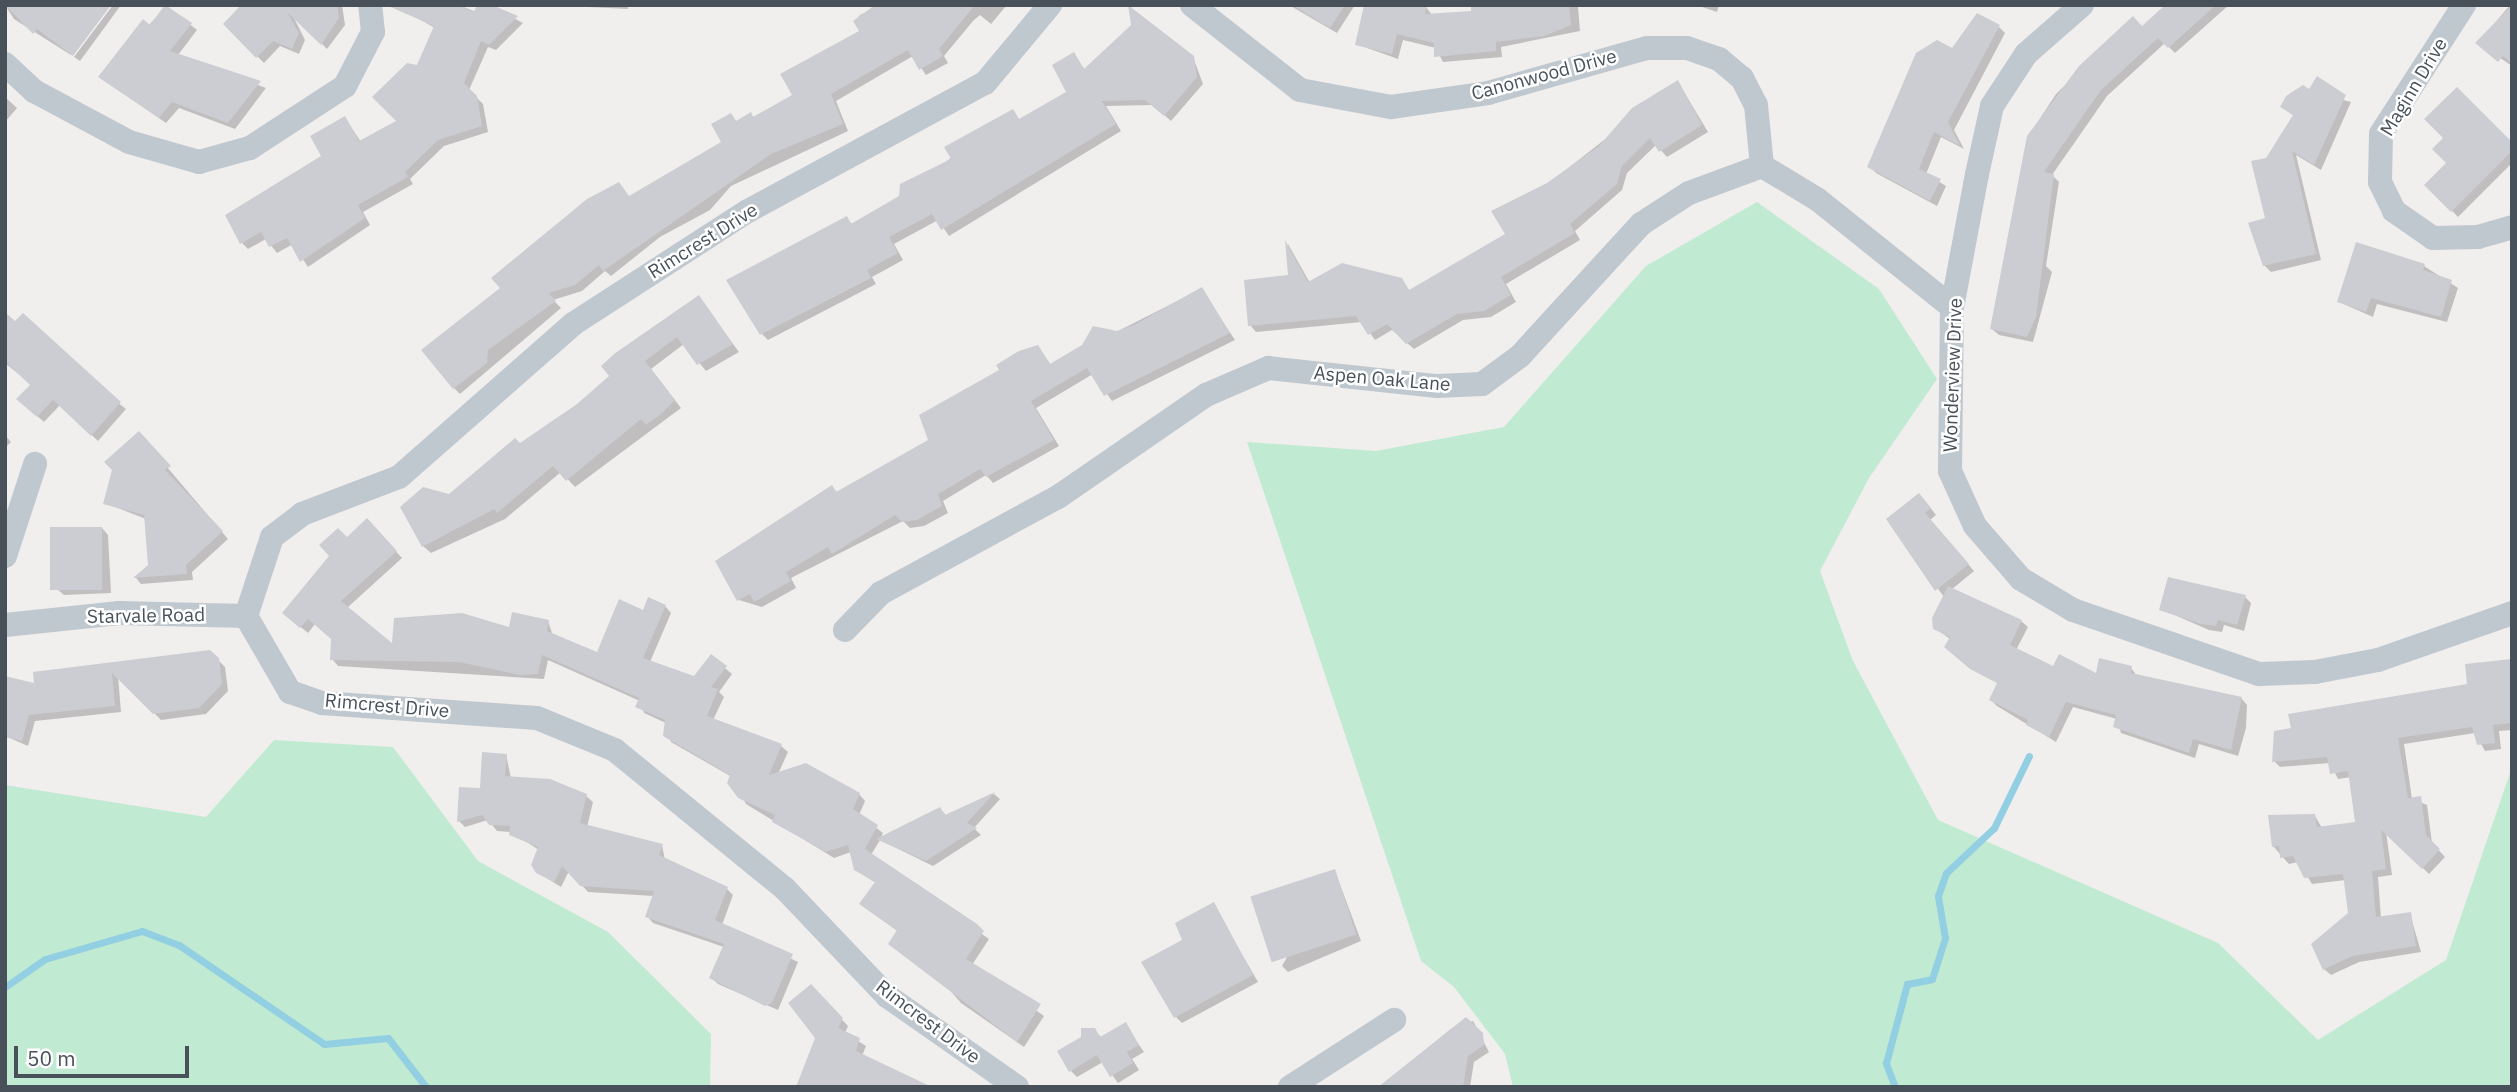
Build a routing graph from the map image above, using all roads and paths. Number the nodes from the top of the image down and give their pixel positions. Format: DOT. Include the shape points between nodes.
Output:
graph roads {
  1 [pos="370,5"];
  2 [pos="1050,5"];
  3 [pos="1192,5"];
  4 [pos="2082,5"];
  5 [pos="2464,5"];
  6 [pos="5,64"];
  7 [pos="1762,166"];
  8 [pos="2512,227"];
  9 [pos="1952,307"];
  10 [pos="35,464"];
  11 [pos="5,556"];
  12 [pos="2512,613"];
  13 [pos="246,616"];
  14 [pos="5,625"];
  15 [pos="845,630"];
  16 [pos="1394,1020"];
  17 [pos="1017,1087"];
  18 [pos="1290,1087"];
  1 -- 6 [label="street" via="373,33 345,86 250,148 199,162 129,142 34,91"];
  2 -- 13 [label="street, Rimcrest Drive" via="985,83 748,211 573,324 398,477 302,514 272,537"];
  3 -- 7 [label="street, Canonwood Drive" via="1300,90 1391,107 1488,93 1647,48 1688,48 1719,58 1742,78 1756,105"];
  4 -- 9 [label="street, Wonderview Drive" via="2026,54 1992,106"];
  5 -- 8 [label="street, Maginn Drive" via="2381,134 2380,182 2394,211 2433,238 2478,237"];
  7 -- 9 [label="street" via="1817,199"];
  7 -- 15 [label="street, Aspen Oak Lane" via="1689,193 1641,224 1520,356 1482,384 1437,386 1268,368 1206,395 1058,497 881,593"];
  9 -- 12 [label="street, Wonderview Drive" via="1950,471 1975,526 2021,579 2073,610 2259,674 2315,672 2378,660"];
  10 -- 11 [label="street"];
  13 -- 14 [label="street, Starvale Road" via="119,612"];
  13 -- 17 [label="street, Rimcrest Drive" via="290,692 322,703 537,718 615,750 784,888 887,996"];
  16 -- 18 [label="street"];
}
